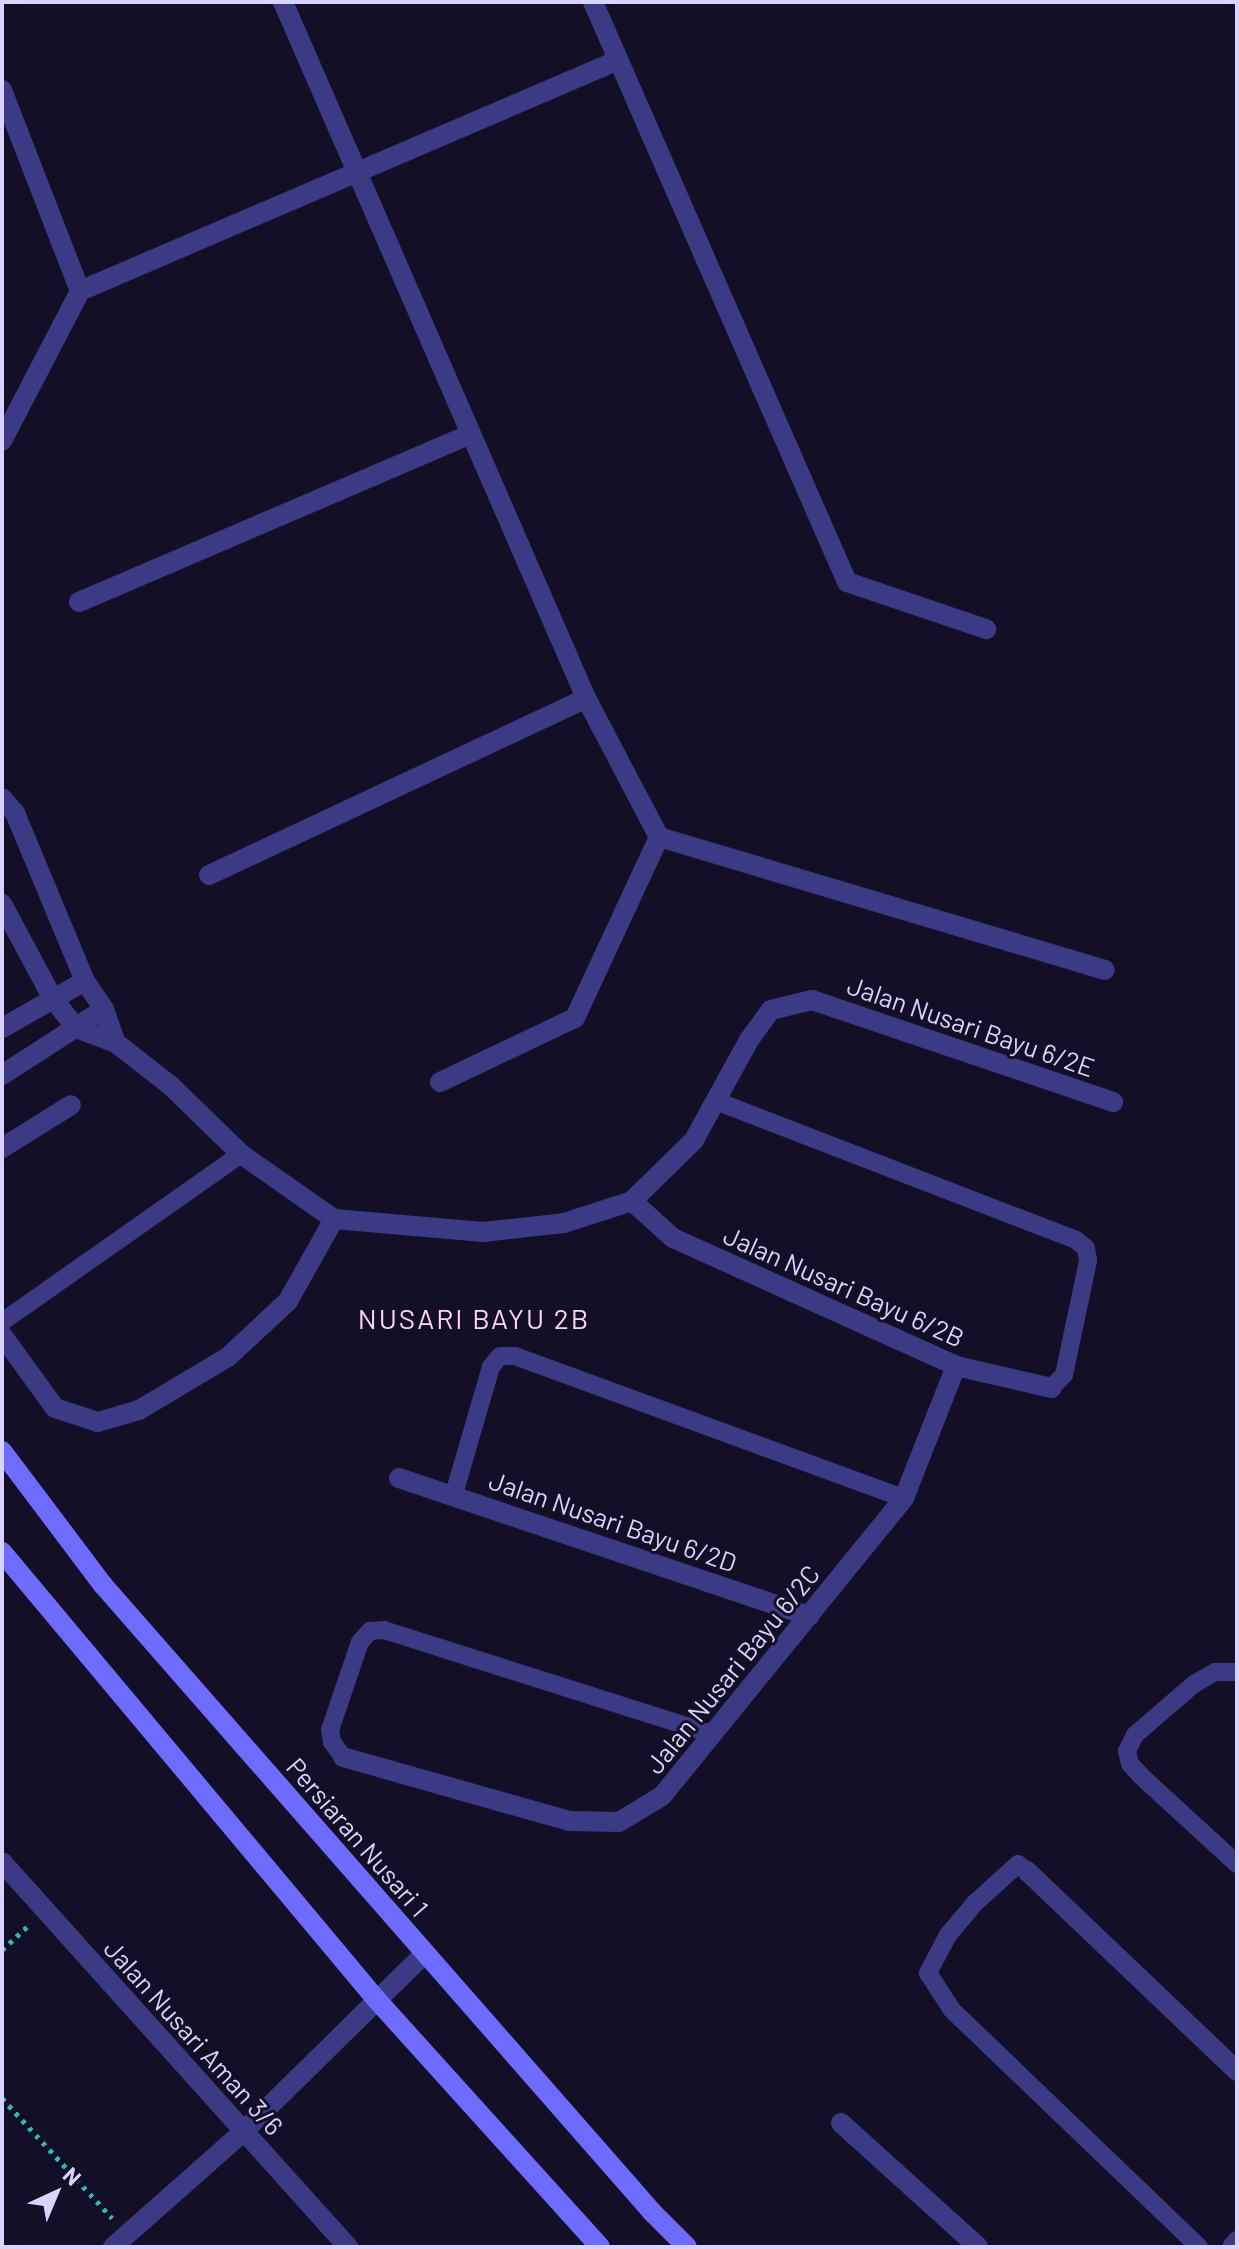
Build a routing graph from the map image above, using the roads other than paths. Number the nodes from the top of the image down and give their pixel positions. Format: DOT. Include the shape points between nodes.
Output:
graph roads {
  1 [pos="283,2"];
  2 [pos="593,2"];
  3 [pos="616,61"];
  4 [pos="2,90"];
  5 [pos="355,173"];
  6 [pos="80,291"];
  7 [pos="471,434"];
  8 [pos="2,441"];
  9 [pos="79,602"];
  10 [pos="986,629"];
  11 [pos="586,698"];
  12 [pos="2,798"];
  13 [pos="659,837"];
  14 [pos="209,875"];
  15 [pos="2,904"];
  16 [pos="1105,970"];
  17 [pos="85,981"];
  18 [pos="53,999"];
  19 [pos="104,1009"];
  20 [pos="2,1028"];
  21 [pos="76,1028"];
  22 [pos="116,1043"];
  23 [pos="2,1075"];
  24 [pos="440,1082"];
  25 [pos="716,1101"];
  26 [pos="1113,1102"];
  27 [pos="71,1105"];
  28 [pos="2,1148"];
  29 [pos="241,1154"];
  30 [pos="632,1201"];
  31 [pos="334,1219"];
  32 [pos="2,1322"];
  33 [pos="2,1335"];
  34 [pos="956,1366"];
  35 [pos="1051,1388"];
  36 [pos="2,1451"];
  37 [pos="399,1478"];
  38 [pos="454,1494"];
  39 [pos="904,1498"];
  40 [pos="2,1552"];
  41 [pos="809,1616"];
  42 [pos="1237,1672"];
  43 [pos="712,1734"];
  44 [pos="343,1757"];
  45 [pos="2,1862"];
  46 [pos="1237,1864"];
  47 [pos="1027,1871"];
  48 [pos="425,1953"];
  49 [pos="376,1999"];
  50 [pos="1237,2071"];
  51 [pos="841,2123"];
  52 [pos="243,2132"];
  53 [pos="120,2241"];
  54 [pos="1237,2241"];
  55 [pos="348,2247"];
  56 [pos="600,2247"];
  57 [pos="687,2247"];
  58 [pos="978,2247"];
  59 [pos="1199,2247"];
  60 [pos="1232,2247"];
  1 -- 5 [label="street"];
  2 -- 3 [label="street"];
  3 -- 5 [label="street"];
  3 -- 10 [label="street" via="847,582"];
  4 -- 6 [label="street"];
  5 -- 6 [label="street"];
  5 -- 7 [label="street"];
  6 -- 8 [label="street"];
  7 -- 9 [label="street"];
  7 -- 11 [label="street"];
  11 -- 13 [label="street"];
  11 -- 14 [label="street"];
  12 -- 17 [label="street" via="15,813"];
  13 -- 16 [label="street"];
  13 -- 24 [label="street" via="575,1018"];
  15 -- 18 [label="street"];
  17 -- 18 [label="street"];
  17 -- 19 [label="street"];
  18 -- 20 [label="street"];
  18 -- 21 [label="street"];
  19 -- 21 [label="street"];
  19 -- 22 [label="street"];
  21 -- 22 [label="street"];
  21 -- 23 [label="street"];
  22 -- 29 [label="street" via="170,1085"];
  25 -- 26 [label="street, Jalan Nusari Bayu 6/2E" via="771,1010 812,1000"];
  25 -- 30 [label="street" via="694,1140"];
  25 -- 35 [label="lane" via="1086,1248 1088,1261 1064,1375"];
  27 -- 28 [label="street"];
  29 -- 31 [label="street"];
  29 -- 32 [label="lane"];
  30 -- 31 [label="street" via="564,1223 483,1232"];
  30 -- 34 [label="street, Jalan Nusari Bayu 6/2B" via="673,1238"];
  31 -- 33 [label="street" via="288,1301 228,1357 139,1410 98,1422 55,1408"];
  34 -- 35 [label="street, Jalan Nusari Bayu 6/2B"];
  34 -- 39 [label="street, Jalan Nusari Bayu 6/2C"];
  36 -- 48 [label="main road, Persiaran Nusari 1" via="103,1585"];
  37 -- 38 [label="street, Jalan Nusari Bayu 6/2D"];
  38 -- 39 [label="lane" via="491,1367 500,1356 515,1356"];
  38 -- 41 [label="street, Jalan Nusari Bayu 6/2D"];
  39 -- 41 [label="street, Jalan Nusari Bayu 6/2C"];
  40 -- 49 [label="main road"];
  41 -- 43 [label="street, Jalan Nusari Bayu 6/2C"];
  42 -- 46 [label="lane" via="1215,1672 1194,1684 1135,1735 1127,1751 1141,1776"];
  43 -- 44 [label="street, Jalan Nusari Bayu 6/2C" via="662,1796 619,1822 569,1821"];
  43 -- 44 [label="lane" via="384,1630 370,1631 360,1642 330,1730"];
  45 -- 52 [label="street, Jalan Nusari Aman 3/6"];
  47 -- 50 [label="street"];
  47 -- 59 [label="lane" via="1018,1864 975,1903 948,1935 928,1973 952,2010"];
  48 -- 49 [label="street"];
  48 -- 57 [label="main road, Persiaran Nusari 1"];
  49 -- 52 [label="street"];
  49 -- 56 [label="main road"];
  51 -- 58 [label="street"];
  52 -- 53 [label="street"];
  52 -- 55 [label="street, Jalan Nusari Aman 3/6"];
  54 -- 60 [label="street"];
}
